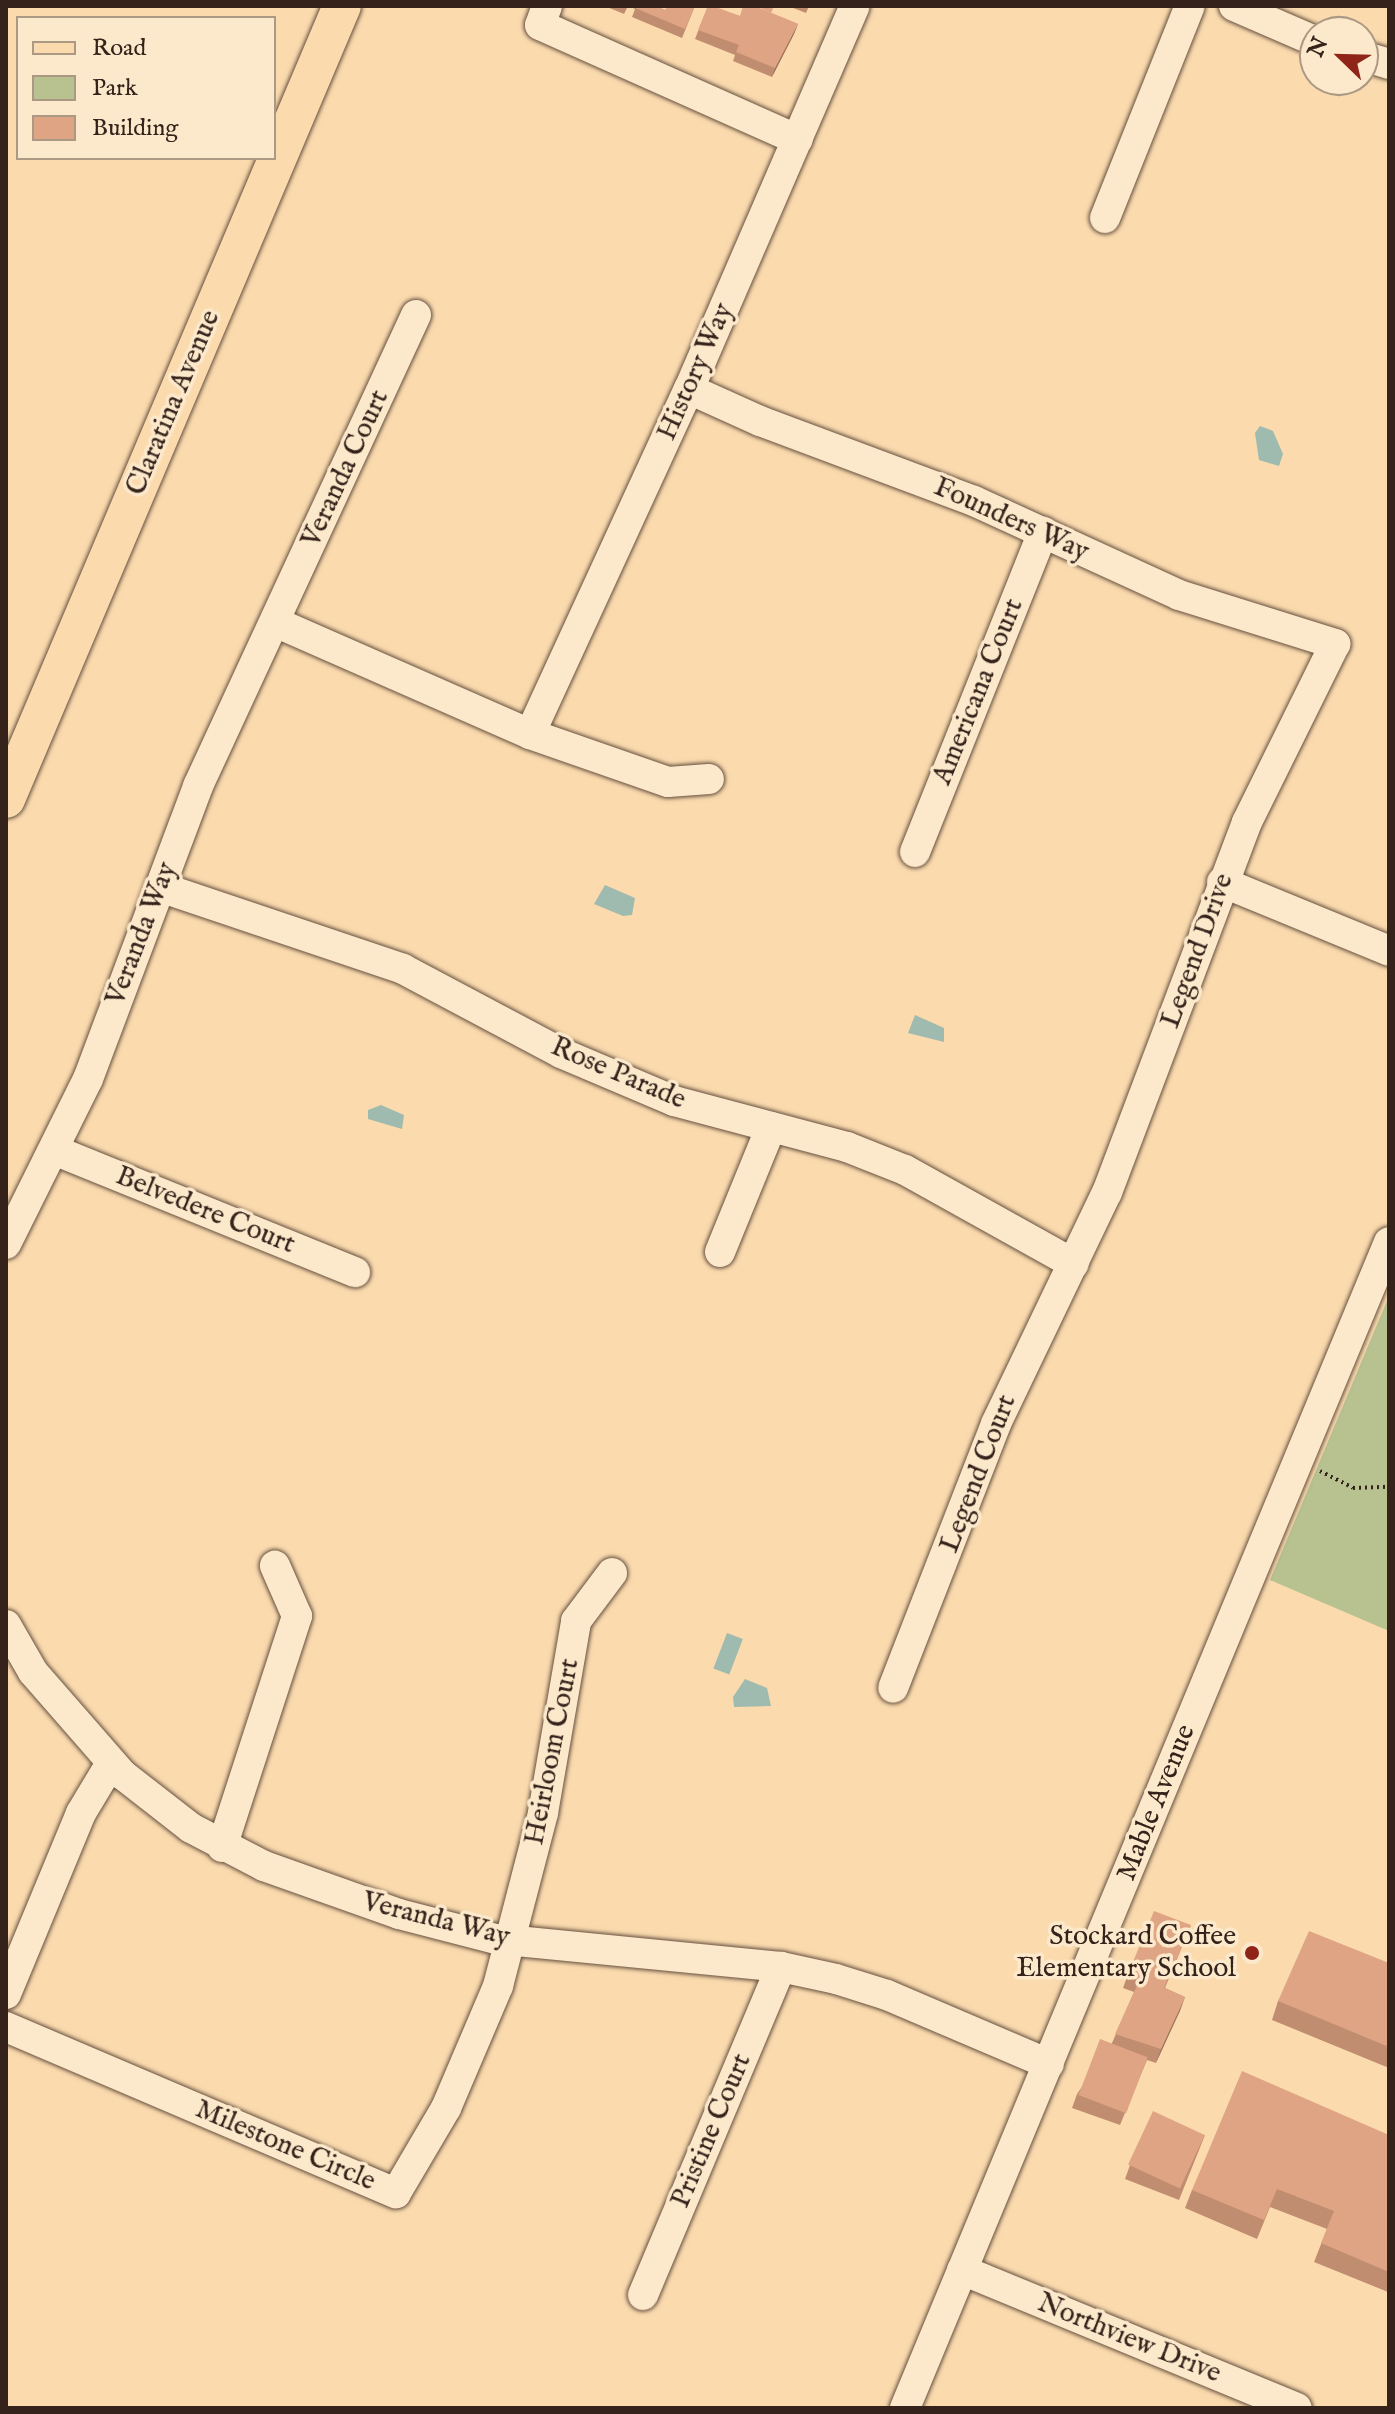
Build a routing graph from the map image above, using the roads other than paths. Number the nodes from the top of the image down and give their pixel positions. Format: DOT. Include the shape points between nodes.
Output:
graph roads {
  1 [pos="342,6"];
  2 [pos="855,6"];
  3 [pos="1190,6"];
  4 [pos="1234,6"];
  5 [pos="543,16"];
  6 [pos="1299,34"];
  7 [pos="798,140"];
  8 [pos="1105,218"];
  9 [pos="416,315"];
  10 [pos="689,389"];
  11 [pos="1043,532"];
  12 [pos="275,622"];
  13 [pos="1335,644"];
  14 [pos="530,734"];
  15 [pos="709,779"];
  16 [pos="6,799"];
  17 [pos="915,852"];
  18 [pos="1222,882"];
  19 [pos="160,887"];
  20 [pos="1389,951"];
  21 [pos="771,1127"];
  22 [pos="54,1150"];
  23 [pos="1389,1242"];
  24 [pos="6,1244"];
  25 [pos="720,1252"];
  26 [pos="1074,1264"];
  27 [pos="355,1272"];
  28 [pos="275,1566"];
  29 [pos="612,1573"];
  30 [pos="6,1625"];
  31 [pos="893,1688"];
  32 [pos="111,1763"];
  33 [pos="222,1847"];
  34 [pos="512,1941"];
  35 [pos="781,1967"];
  36 [pos="6,1994"];
  37 [pos="6,2027"];
  38 [pos="1049,2064"];
  39 [pos="962,2270"];
  40 [pos="643,2295"];
  41 [pos="905,2408"];
  42 [pos="1297,2408"];
  1 -- 16 [label="main road, Claratina Avenue"];
  2 -- 7 [label="street, History Way"];
  3 -- 8 [label="street"];
  4 -- 6 [label="street"];
  5 -- 7 [label="street"];
  7 -- 10 [label="street, History Way"];
  9 -- 12 [label="street, Veranda Court"];
  10 -- 11 [label="street, Founders Way"];
  10 -- 14 [label="street, History Way"];
  11 -- 13 [label="street, Founders Way" via="1179,595"];
  11 -- 17 [label="street, Americana Court"];
  12 -- 14 [label="street"];
  12 -- 19 [label="street, Veranda Way" via="198,786"];
  13 -- 18 [label="street, Legend Drive"];
  14 -- 15 [label="street" via="668,782"];
  18 -- 20 [label="street"];
  18 -- 26 [label="street, Legend Drive" via="1136,1120"];
  19 -- 21 [label="street, Rose Parade" via="403,969 617,1079 674,1101"];
  19 -- 22 [label="street, Veranda Way" via="88,1079"];
  21 -- 25 [label="street"];
  21 -- 26 [label="street, Rose Parade" via="905,1170"];
  22 -- 24 [label="street, Veranda Way"];
  22 -- 27 [label="street, Belvedere Court"];
  23 -- 38 [label="street, Mable Avenue"];
  26 -- 31 [label="street, Legend Court" via="996,1424"];
  28 -- 33 [label="street" via="297,1616"];
  29 -- 34 [label="street, Heirloom Court" via="576,1621 556,1749"];
  30 -- 32 [label="street, Veranda Way" via="33,1672"];
  32 -- 33 [label="street, Veranda Way"];
  32 -- 36 [label="street" via="81,1813"];
  33 -- 34 [label="street, Veranda Way" via="345,1896"];
  34 -- 35 [label="street, Veranda Way"];
  34 -- 37 [label="street, Milestone Circle" via="473,2050 396,2193"];
  35 -- 38 [label="street, Veranda Way" via="887,1995"];
  35 -- 40 [label="street, Pristine Court"];
  38 -- 39 [label="street, Mable Avenue"];
  39 -- 41 [label="street, Mable Avenue"];
  39 -- 42 [label="street, Northview Drive"];
}
